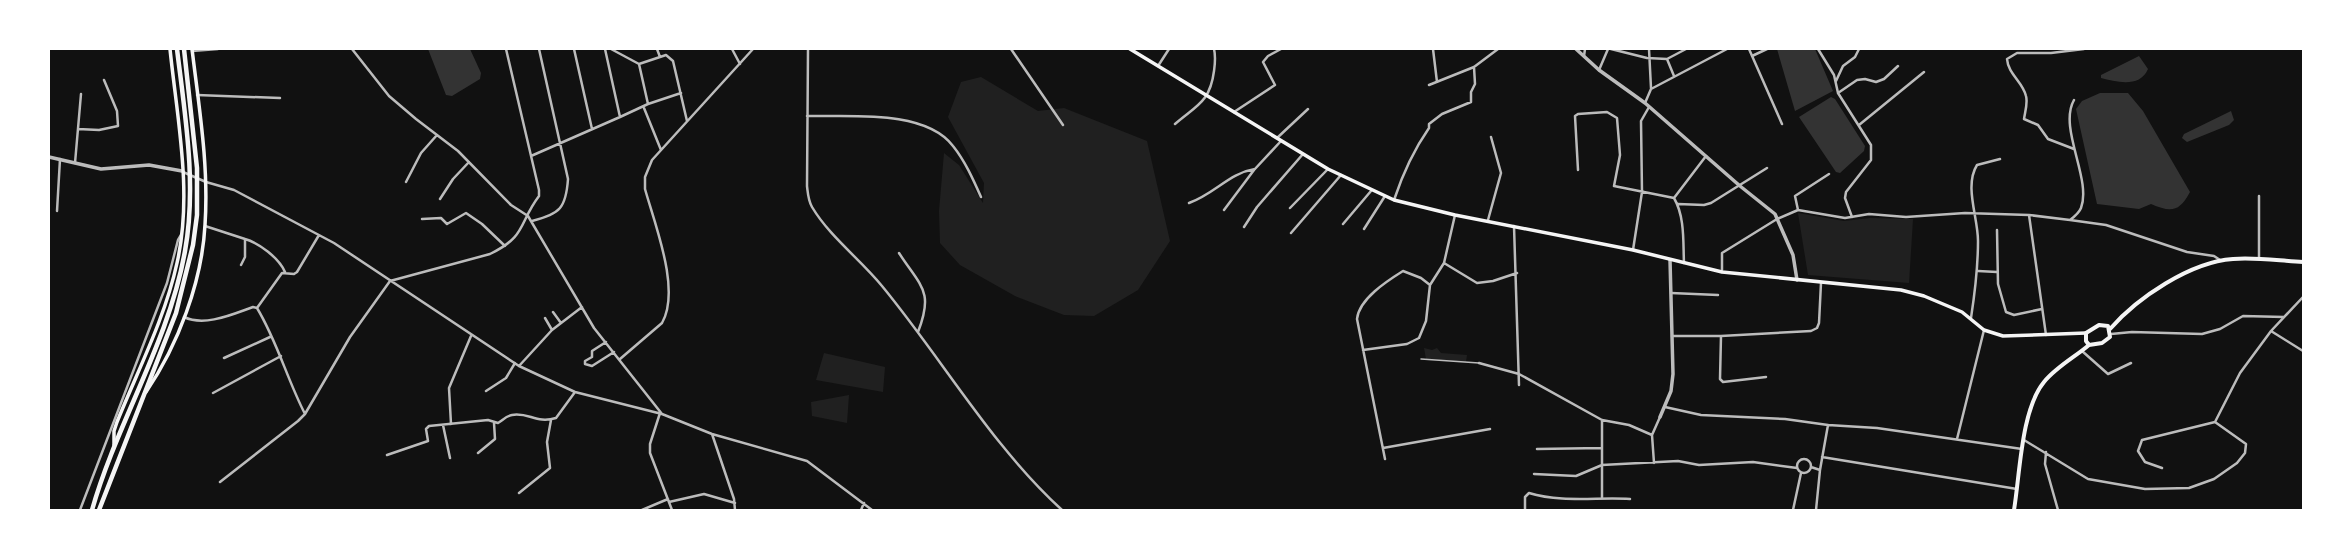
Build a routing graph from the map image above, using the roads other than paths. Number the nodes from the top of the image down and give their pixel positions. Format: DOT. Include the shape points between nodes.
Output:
graph roads {
  1 [pos="170,49"];
  2 [pos="177,49"];
  3 [pos="184,49"];
  4 [pos="218,49"];
  5 [pos="352,49"];
  6 [pos="506,49"];
  7 [pos="539,49"];
  8 [pos="574,49"];
  9 [pos="605,49"];
  10 [pos="613,49"];
  11 [pos="657,49"];
  12 [pos="732,49"];
  13 [pos="753,49"];
  14 [pos="808,49"];
  15 [pos="1011,49"];
  16 [pos="1130,49"];
  17 [pos="1169,49"];
  18 [pos="1214,49"];
  19 [pos="1281,49"];
  20 [pos="1433,49"];
  21 [pos="1498,49"];
  22 [pos="1576,49"];
  23 [pos="1585,49"];
  24 [pos="1608,49"];
  25 [pos="1611,49"];
  26 [pos="1649,49"];
  27 [pos="1686,49"];
  28 [pos="1727,49"];
  29 [pos="1749,49"];
  30 [pos="1767,49"];
  31 [pos="1818,49"];
  32 [pos="1860,49"];
  33 [pos="2084,49"];
  34 [pos="192,50"];
  35 [pos="1752,56"];
  36 [pos="660,57"];
  37 [pos="1584,58"];
  38 [pos="1649,58"];
  39 [pos="1667,59"];
  40 [pos="639,64"];
  41 [pos="740,64"];
  42 [pos="1158,66"];
  43 [pos="1898,66"];
  44 [pos="1474,67"];
  45 [pos="1599,70"];
  46 [pos="1924,72"];
  47 [pos="1674,76"];
  48 [pos="104,80"];
  49 [pos="1437,82"];
  50 [pos="1836,82"];
  51 [pos="1429,85"];
  52 [pos="1651,89"];
  53 [pos="1838,92"];
  54 [pos="681,93"];
  55 [pos="81,94"];
  56 [pos="197,95"];
  57 [pos="1208,96"];
  58 [pos="280,98"];
  59 [pos="2074,100"];
  60 [pos="1645,103"];
  61 [pos="648,104"];
  62 [pos="1649,107"];
  63 [pos="644,108"];
  64 [pos="1308,109"];
  65 [pos="1234,113"];
  66 [pos="807,116"];
  67 [pos="620,117"];
  68 [pos="687,121"];
  69 [pos="1175,124"];
  70 [pos="1782,124"];
  71 [pos="1063,125"];
  72 [pos="1859,125"];
  73 [pos="78,129"];
  74 [pos="592,129"];
  75 [pos="437,135"];
  76 [pos="1491,137"];
  77 [pos="1279,139"];
  78 [pos="561,143"];
  79 [pos="2075,149"];
  80 [pos="661,150"];
  81 [pos="1303,154"];
  82 [pos="1706,155"];
  83 [pos="531,156"];
  84 [pos="49,157"];
  85 [pos="60,159"];
  86 [pos="2000,159"];
  87 [pos="469,162"];
  88 [pos="75,163"];
  89 [pos="1767,168"];
  90 [pos="1255,169"];
  91 [pos="1328,169"];
  92 [pos="1578,170"];
  93 [pos="182,171"];
  94 [pos="1829,174"];
  95 [pos="1341,175"];
  96 [pos="206,182"];
  97 [pos="406,182"];
  98 [pos="1740,186"];
  99 [pos="1372,190"];
  100 [pos="1642,192"];
  101 [pos="1385,196"];
  102 [pos="2259,196"];
  103 [pos="981,197"];
  104 [pos="1674,198"];
  105 [pos="440,199"];
  106 [pos="1394,200"];
  107 [pos="1189,203"];
  108 [pos="1678,204"];
  109 [pos="1290,208"];
  110 [pos="57,210"];
  111 [pos="1224,210"];
  112 [pos="1798,210"];
  113 [pos="1976,214"];
  114 [pos="1455,215"];
  115 [pos="2029,215"];
  116 [pos="528,216"];
  117 [pos="1852,217"];
  118 [pos="422,219"];
  119 [pos="1777,219"];
  120 [pos="1488,220"];
  121 [pos="2070,220"];
  122 [pos="532,221"];
  123 [pos="1343,224"];
  124 [pos="1514,225"];
  125 [pos="205,226"];
  126 [pos="1244,227"];
  127 [pos="1364,229"];
  128 [pos="1997,230"];
  129 [pos="1291,233"];
  130 [pos="181,235"];
  131 [pos="319,235"];
  132 [pos="244,239"];
  133 [pos="505,247"];
  134 [pos="1633,250"];
  135 [pos="899,253"];
  136 [pos="1670,260"];
  137 [pos="2221,260"];
  138 [pos="2259,260"];
  139 [pos="2303,262"];
  140 [pos="1444,263"];
  141 [pos="1684,263"];
  142 [pos="241,265"];
  143 [pos="1978,271"];
  144 [pos="285,272"];
  145 [pos="1517,272"];
  146 [pos="1722,272"];
  147 [pos="1997,272"];
  148 [pos="1797,280"];
  149 [pos="390,281"];
  150 [pos="1821,283"];
  151 [pos="1430,285"];
  152 [pos="1671,293"];
  153 [pos="1718,295"];
  154 [pos="2303,297"];
  155 [pos="257,308"];
  156 [pos="582,308"];
  157 [pos="2042,309"];
  158 [pos="553,312"];
  159 [pos="183,317"];
  160 [pos="2285,317"];
  161 [pos="545,318"];
  162 [pos="1971,318"];
  163 [pos="561,323"];
  164 [pos="552,330"];
  165 [pos="1984,330"];
  166 [pos="2110,331"];
  167 [pos="2271,331"];
  168 [pos="918,333"];
  169 [pos="2086,334"];
  170 [pos="2046,335"];
  171 [pos="471,336"];
  172 [pos="1672,336"];
  173 [pos="1721,336"];
  174 [pos="270,337"];
  175 [pos="606,342"];
  176 [pos="2089,345"];
  177 [pos="1363,350"];
  178 [pos="2082,351"];
  179 [pos="2303,351"];
  180 [pos="614,352"];
  181 [pos="281,356"];
  182 [pos="224,358"];
  183 [pos="620,359"];
  184 [pos="1421,359"];
  185 [pos="514,363"];
  186 [pos="1478,363"];
  187 [pos="2131,363"];
  188 [pos="519,366"];
  189 [pos="1519,374"];
  190 [pos="1766,377"];
  191 [pos="1519,385"];
  192 [pos="486,391"];
  193 [pos="575,392"];
  194 [pos="213,393"];
  195 [pos="141,400"];
  196 [pos="1665,407"];
  197 [pos="305,414"];
  198 [pos="661,414"];
  199 [pos="1660,417"];
  200 [pos="551,420"];
  201 [pos="1602,420"];
  202 [pos="2216,422"];
  203 [pos="494,423"];
  204 [pos="451,424"];
  205 [pos="442,425"];
  206 [pos="1828,425"];
  207 [pos="1490,429"];
  208 [pos="712,434"];
  209 [pos="1652,435"];
  210 [pos="1957,439"];
  211 [pos="2024,440"];
  212 [pos="114,447"];
  213 [pos="1383,448"];
  214 [pos="1602,448"];
  215 [pos="1537,449"];
  216 [pos="2022,449"];
  217 [pos="2046,452"];
  218 [pos="478,453"];
  219 [pos="387,455"];
  220 [pos="1822,457"];
  221 [pos="450,458"];
  222 [pos="1385,458"];
  223 [pos="1654,462"];
  224 [pos="1602,465"];
  225 [pos="1811,467"];
  226 [pos="1797,468"];
  227 [pos="2162,468"];
  228 [pos="1820,470"];
  229 [pos="1801,473"];
  230 [pos="1534,474"];
  231 [pos="220,482"];
  232 [pos="2017,489"];
  233 [pos="519,493"];
  234 [pos="1602,497"];
  235 [pos="1630,499"];
  236 [pos="668,501"];
  237 [pos="735,503"];
  238 [pos="864,503"];
  239 [pos="80,510"];
  240 [pos="92,510"];
  241 [pos="99,510"];
  242 [pos="642,510"];
  243 [pos="672,510"];
  244 [pos="735,510"];
  245 [pos="861,510"];
  246 [pos="872,510"];
  247 [pos="1062,510"];
  248 [pos="1525,510"];
  249 [pos="1792,510"];
  250 [pos="1816,510"];
  251 [pos="2015,510"];
  252 [pos="2058,510"];
  1 -- 93 [label="main road"];
  2 -- 212 [label="highway" via="189,154 189,229 180,274 162,330"];
  3 -- 195 [label="highway" via="197,168 197,215 187,275 176,313"];
  4 -- 34 [label="street"];
  5 -- 75 [label="street" via="389,96"];
  6 -- 83 [label="street"];
  7 -- 78 [label="street"];
  8 -- 74 [label="street"];
  9 -- 67 [label="street"];
  10 -- 40 [label="street"];
  11 -- 36 [label="street"];
  12 -- 41 [label="street"];
  13 -- 41 [label="street"];
  14 -- 66 [label="street"];
  15 -- 71 [label="street"];
  16 -- 42 [label="main road"];
  17 -- 42 [label="street"];
  18 -- 57 [label="street" via="1213,82"];
  19 -- 65 [label="street" via="1262,62 1275,85"];
  20 -- 49 [label="street"];
  21 -- 44 [label="street"];
  22 -- 37 [label="street"];
  23 -- 37 [label="street"];
  24 -- 45 [label="street"];
  25 -- 38 [label="street"];
  26 -- 38 [label="street"];
  27 -- 39 [label="street"];
  28 -- 47 [label="street"];
  29 -- 35 [label="street"];
  30 -- 35 [label="street"];
  31 -- 50 [label="street"];
  32 -- 50 [label="street" via="1855,57 1843,66"];
  33 -- 79 [label="street" via="2051,53 2017,53 2007,59 2009,70 2022,86 2027,98 2024,119 2038,125 2048,139"];
  34 -- 56 [label="main road"];
  35 -- 70 [label="street"];
  36 -- 40 [label="street"];
  36 -- 54 [label="street" via="666,55 673,61"];
  37 -- 45 [label="street"];
  38 -- 39 [label="street"];
  38 -- 52 [label="street"];
  39 -- 47 [label="street"];
  40 -- 61 [label="street"];
  41 -- 68 [label="street"];
  42 -- 57 [label="main road"];
  43 -- 53 [label="street" via="1884,79 1876,82 1857,80"];
  44 -- 49 [label="street"];
  44 -- 106 [label="street" via="1472,102 1442,114 1429,124 1403,170"];
  45 -- 60 [label="street"];
  46 -- 72 [label="street"];
  47 -- 52 [label="street"];
  48 -- 73 [label="street" via="117,111 118,126 99,130"];
  49 -- 51 [label="street"];
  50 -- 53 [label="street"];
  52 -- 60 [label="street"];
  53 -- 72 [label="street"];
  54 -- 61 [label="street"];
  54 -- 68 [label="street"];
  55 -- 73 [label="street"];
  56 -- 58 [label="street"];
  56 -- 96 [label="main road"];
  57 -- 65 [label="main road"];
  57 -- 69 [label="street"];
  59 -- 79 [label="street" via="2070,114"];
  60 -- 62 [label="street"];
  61 -- 63 [label="street"];
  62 -- 82 [label="street"];
  62 -- 100 [label="street" via="1641,121"];
  63 -- 67 [label="street"];
  63 -- 80 [label="street"];
  64 -- 77 [label="street"];
  65 -- 77 [label="main road"];
  66 -- 103 [label="street" via="892,119 928,126 953,145"];
  66 -- 168 [label="street" via="807,186 808,199 812,207 838,240 882,286"];
  67 -- 74 [label="street"];
  68 -- 80 [label="street"];
  72 -- 117 [label="street" via="1871,145 1872,153 1871,160 1848,189 1845,198"];
  73 -- 88 [label="street"];
  74 -- 78 [label="street"];
  75 -- 87 [label="street"];
  75 -- 97 [label="street" via="421,153"];
  76 -- 120 [label="street" via="1501,174"];
  77 -- 81 [label="main road"];
  77 -- 90 [label="street"];
  78 -- 83 [label="street"];
  78 -- 122 [label="street" via="568,179 565,198 560,210 553,216"];
  79 -- 121 [label="street" via="2082,200 2081,208"];
  80 -- 183 [label="street" via="652,160 645,177 669,280 668,310 657,329"];
  81 -- 91 [label="main road"];
  81 -- 126 [label="street"];
  82 -- 98 [label="street"];
  82 -- 104 [label="street"];
  83 -- 116 [label="street" via="539,194"];
  84 -- 85 [label="street"];
  85 -- 88 [label="street"];
  85 -- 110 [label="street"];
  86 -- 113 [label="street" via="1981,162 1974,170 1971,177"];
  87 -- 105 [label="street" via="453,179"];
  87 -- 116 [label="street" via="511,205"];
  88 -- 93 [label="street" via="100,169 149,165"];
  89 -- 98 [label="street"];
  90 -- 107 [label="street" via="1238,174 1209,195"];
  90 -- 111 [label="street"];
  91 -- 95 [label="main road"];
  91 -- 109 [label="street"];
  92 -- 100 [label="street" via="1575,116 1607,112 1617,118 1620,136 1620,155 1613,184 1616,188"];
  93 -- 96 [label="street"];
  93 -- 130 [label="main road"];
  94 -- 112 [label="street" via="1795,196"];
  95 -- 99 [label="main road"];
  95 -- 129 [label="street"];
  96 -- 125 [label="main road"];
  96 -- 131 [label="street" via="234,190"];
  98 -- 108 [label="street" via="1704,205"];
  98 -- 119 [label="street" via="1763,202"];
  99 -- 101 [label="main road"];
  99 -- 123 [label="street"];
  100 -- 104 [label="street"];
  100 -- 134 [label="street"];
  101 -- 106 [label="main road"];
  101 -- 127 [label="street"];
  102 -- 138 [label="street"];
  104 -- 108 [label="street"];
  106 -- 114 [label="main road"];
  108 -- 141 [label="street" via="1683,231"];
  112 -- 117 [label="street"];
  112 -- 119 [label="street"];
  113 -- 115 [label="street"];
  113 -- 117 [label="street" via="1906,217 1869,214"];
  113 -- 143 [label="street"];
  114 -- 120 [label="main road"];
  114 -- 140 [label="street"];
  115 -- 121 [label="street"];
  115 -- 157 [label="street"];
  116 -- 122 [label="street"];
  116 -- 133 [label="street" via="518,236"];
  118 -- 133 [label="street" via="441,218 447,224 466,213 482,224"];
  119 -- 146 [label="street" via="1722,253"];
  119 -- 148 [label="street" via="1793,255"];
  120 -- 124 [label="main road"];
  121 -- 137 [label="street" via="2106,225 2187,252 2214,256"];
  122 -- 156 [label="street"];
  124 -- 134 [label="main road"];
  124 -- 145 [label="street"];
  125 -- 132 [label="street"];
  125 -- 159 [label="main road" via="197,273"];
  128 -- 147 [label="street"];
  130 -- 212 [label="main road" via="173,281 114,430"];
  130 -- 239 [label="street" via="162,296"];
  131 -- 144 [label="street" via="297,272"];
  131 -- 149 [label="street"];
  132 -- 142 [label="street" via="245,257"];
  132 -- 144 [label="street" via="252,241 265,251"];
  133 -- 149 [label="street" via="490,254"];
  134 -- 136 [label="main road"];
  135 -- 168 [label="street" via="925,294 926,309"];
  136 -- 141 [label="main road"];
  136 -- 152 [label="street"];
  137 -- 138 [label="main road"];
  137 -- 166 [label="main road" via="2184,273 2128,311"];
  138 -- 139 [label="main road"];
  140 -- 145 [label="street" via="1477,283 1492,281"];
  140 -- 151 [label="street"];
  141 -- 146 [label="main road"];
  143 -- 147 [label="street"];
  143 -- 162 [label="street"];
  144 -- 155 [label="street" via="280,275"];
  145 -- 189 [label="street"];
  146 -- 148 [label="main road"];
  147 -- 157 [label="street" via="2002,301 2009,314"];
  148 -- 150 [label="main road"];
  149 -- 171 [label="street"];
  149 -- 197 [label="street" via="350,337"];
  150 -- 162 [label="main road" via="1901,290 1924,296"];
  150 -- 173 [label="street" via="1817,328 1811,331"];
  151 -- 177 [label="street" via="1426,321 1419,338 1407,344"];
  151 -- 177 [label="street" via="1421,278 1403,271 1361,306 1357,319"];
  152 -- 153 [label="street"];
  152 -- 172 [label="street"];
  154 -- 160 [label="street"];
  155 -- 159 [label="street" via="206,321"];
  155 -- 174 [label="street"];
  156 -- 163 [label="street"];
  156 -- 175 [label="street"];
  157 -- 170 [label="street"];
  158 -- 163 [label="street"];
  159 -- 195 [label="main road" via="166,359"];
  160 -- 166 [label="street" via="2243,316 2202,334"];
  160 -- 167 [label="street"];
  161 -- 164 [label="street"];
  162 -- 165 [label="main road"];
  163 -- 164 [label="street"];
  164 -- 188 [label="street"];
  165 -- 170 [label="main road" via="2012,337"];
  165 -- 210 [label="street"];
  166 -- 169 [label="main road" via="2108,326 2098,325"];
  166 -- 176 [label="main road" via="2106,341"];
  167 -- 179 [label="street"];
  167 -- 202 [label="street" via="2240,373"];
  168 -- 247 [label="street" via="1007,452"];
  169 -- 170 [label="main road"];
  169 -- 176 [label="main road"];
  171 -- 185 [label="street"];
  171 -- 204 [label="street" via="449,388"];
  172 -- 173 [label="street"];
  172 -- 196 [label="street" via="1673,374 1671,391"];
  173 -- 190 [label="street" via="1720,379 1723,382"];
  174 -- 181 [label="street"];
  174 -- 182 [label="street"];
  175 -- 180 [label="street"];
  175 -- 180 [label="street" via="592,351 592,357 585,361 585,364 592,366"];
  176 -- 178 [label="main road"];
  177 -- 213 [label="street"];
  178 -- 187 [label="street" via="2108,374"];
  178 -- 211 [label="main road" via="2052,374 2038,391"];
  180 -- 183 [label="street"];
  181 -- 194 [label="street"];
  181 -- 197 [label="street" via="293,391"];
  183 -- 198 [label="street"];
  184 -- 186 [label="lane"];
  185 -- 188 [label="street"];
  185 -- 192 [label="street" via="506,378"];
  186 -- 189 [label="street"];
  188 -- 193 [label="street"];
  189 -- 191 [label="street"];
  189 -- 201 [label="street"];
  193 -- 198 [label="street"];
  193 -- 200 [label="street" via="561,414"];
  195 -- 241 [label="highway"];
  196 -- 199 [label="street"];
  196 -- 206 [label="street" via="1701,415 1786,419"];
  197 -- 231 [label="street"];
  198 -- 208 [label="street"];
  198 -- 236 [label="street" via="650,448"];
  199 -- 209 [label="street"];
  200 -- 203 [label="street" via="513,415"];
  200 -- 233 [label="street" via="547,442 550,468"];
  201 -- 209 [label="street" via="1629,426"];
  201 -- 214 [label="street"];
  202 -- 217 [label="street" via="2243,440 2246,444 2245,453 2237,463 2214,479 2189,488 2145,489 2088,479"];
  202 -- 227 [label="street" via="2142,440 2138,451 2145,462"];
  203 -- 204 [label="street" via="488,420"];
  203 -- 218 [label="street" via="495,439"];
  204 -- 205 [label="street"];
  205 -- 219 [label="street" via="426,427 429,439 425,443"];
  205 -- 221 [label="street"];
  206 -- 210 [label="street" via="1877,428"];
  206 -- 220 [label="street"];
  207 -- 213 [label="street"];
  208 -- 237 [label="street"];
  208 -- 238 [label="street" via="807,461"];
  209 -- 223 [label="street"];
  210 -- 216 [label="street"];
  211 -- 216 [label="main road"];
  211 -- 217 [label="street"];
  212 -- 240 [label="highway"];
  213 -- 222 [label="street"];
  214 -- 215 [label="street"];
  214 -- 224 [label="street"];
  216 -- 232 [label="main road"];
  217 -- 252 [label="street" via="2045,464"];
  220 -- 228 [label="street"];
  220 -- 232 [label="street"];
  223 -- 224 [label="street"];
  223 -- 226 [label="street" via="1678,461 1699,465 1754,462"];
  224 -- 230 [label="street" via="1576,476"];
  224 -- 234 [label="street"];
  225 -- 226 [label="street" via="1806,459 1799,461"];
  225 -- 228 [label="street"];
  225 -- 229 [label="street" via="1808,472"];
  226 -- 229 [label="street"];
  228 -- 250 [label="street"];
  229 -- 249 [label="street"];
  232 -- 251 [label="main road"];
  234 -- 235 [label="street"];
  234 -- 248 [label="street" via="1572,500 1529,493 1525,497"];
  236 -- 237 [label="street" via="704,494"];
  236 -- 242 [label="street"];
  236 -- 243 [label="street"];
  237 -- 244 [label="street"];
  238 -- 245 [label="street"];
  238 -- 246 [label="street"];
}
